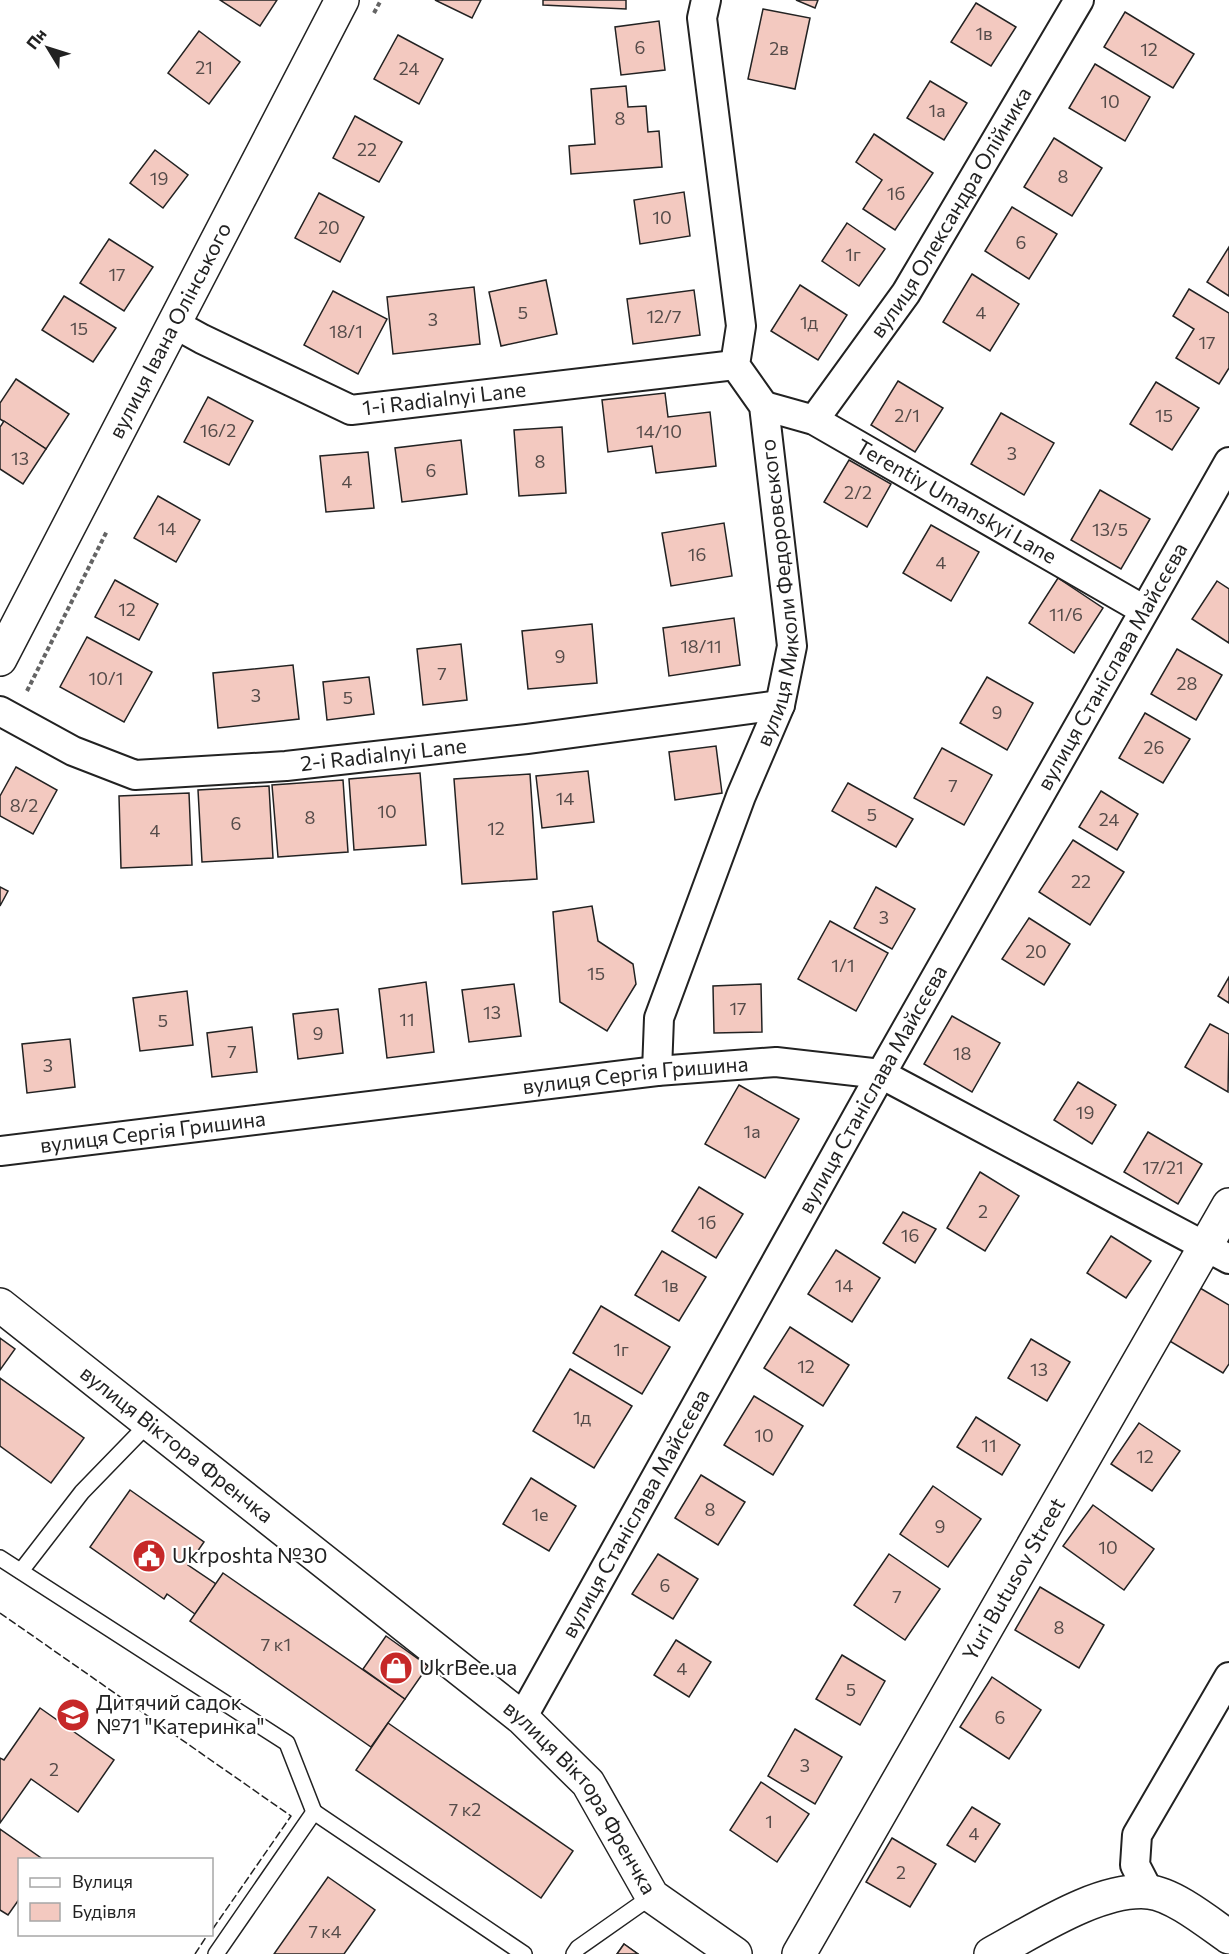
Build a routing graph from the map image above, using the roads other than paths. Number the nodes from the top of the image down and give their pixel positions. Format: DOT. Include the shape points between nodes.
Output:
graph roads {
  1 [pos="342,0"];
  2 [pos="706,0"];
  3 [pos="1079,0"];
  4 [pos="173,323"];
  5 [pos="735,365"];
  6 [pos="764,406"];
  7 [pos="814,420"];
  8 [pos="1229,462"];
  9 [pos="1144,610"];
  10 [pos="0,659"];
  11 [pos="780,705"];
  12 [pos="0,711"];
  13 [pos="657,1071"];
  14 [pos="881,1074"];
  15 [pos="0,1151"];
  16 [pos="1229,1205"];
  17 [pos="1217,1252"];
  18 [pos="0,1305"];
  19 [pos="148,1422"];
  20 [pos="0,1558"];
  21 [pos="21,1572"];
  22 [pos="1229,1677"];
  23 [pos="522,1718"];
  24 [pos="314,1812"];
  25 [pos="1149,1892"];
  26 [pos="652,1896"];
  27 [pos="1229,1937"];
  28 [pos="216,1954"];
  29 [pos="524,1954"];
  30 [pos="574,1954"];
  31 [pos="735,1954"];
  32 [pos="799,1954"];
  33 [pos="991,1954"];
  1 -- 4 [label="street, вулиця Івана Олінського"];
  2 -- 5 [label="street" via="702,18 741,327"];
  3 -- 7 [label="street, вулиця Олександра Олійника" via="906,293"];
  4 -- 5 [label="street, 1-i Radialnyi Lane" via="351,410"];
  4 -- 10 [label="street, вулиця Івана Олінського"];
  5 -- 6 [label="street, вулиця Миколи Федоровського"];
  6 -- 7 [label="street, Terentiy Umanskyi Lane"];
  6 -- 11 [label="street, вулиця Миколи Федоровського" via="792,646"];
  7 -- 9 [label="street, Terentiy Umanskyi Lane"];
  8 -- 9 [label="street, вулиця Станіслава Майсєєва"];
  9 -- 14 [label="street, вулиця Станіслава Майсєєва"];
  11 -- 12 [label="street, 2-i Radialnyi Lane" via="298,765 135,775 73,751"];
  11 -- 13 [label="street, вулиця Миколи Федоровського" via="741,796 659,1018"];
  13 -- 14 [label="street, вулиця Сергія Гришина" via="776,1062"];
  13 -- 15 [label="street, вулиця Сергія Гришина"];
  14 -- 17 [label="street, вулиця Сергія Гришина"];
  14 -- 23 [label="street, вулиця Станіслава Майсєєва"];
  16 -- 17 [label="street, Yuri Butusov Street"];
  17 -- 32 [label="street, Yuri Butusov Street"];
  18 -- 19 [label="street, вулиця Віктора Френчка"];
  19 -- 21 [label="lane" via="82,1492"];
  19 -- 23 [label="street, вулиця Віктора Френчка"];
  20 -- 21 [label="lane"];
  21 -- 24 [label="lane" via="287,1743"];
  22 -- 25 [label="street" via="1137,1835 1135,1865"];
  23 -- 26 [label="street, вулиця Віктора Френчка" via="588,1783"];
  24 -- 28 [label="lane"];
  24 -- 29 [label="lane"];
  25 -- 27 [label="street" via="1186,1907"];
  25 -- 33 [label="street" via="1096,1899"];
  26 -- 30 [label="lane"];
  26 -- 31 [label="street, вулиця Віктора Френчка"];
}
